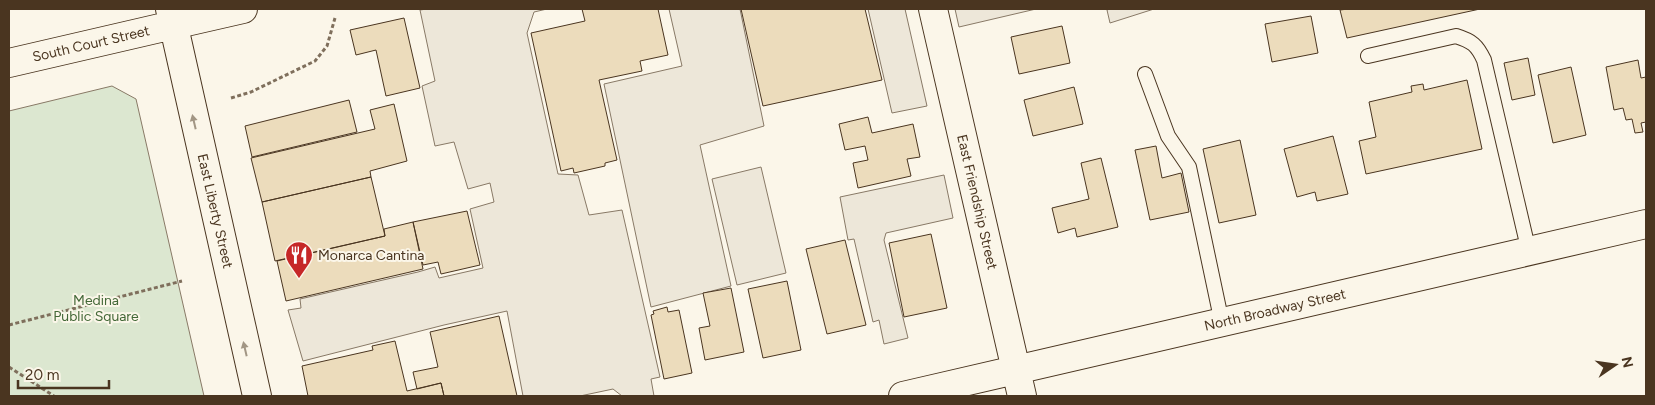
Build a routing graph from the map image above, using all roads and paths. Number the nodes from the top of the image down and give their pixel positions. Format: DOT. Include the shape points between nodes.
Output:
graph roads {
  1 [pos="243,9"];
  2 [pos="933,9"];
  3 [pos="171,17"];
  4 [pos="335,18"];
  5 [pos="1368,56"];
  6 [pos="9,63"];
  7 [pos="1145,74"];
  8 [pos="231,98"];
  9 [pos="1646,224"];
  10 [pos="1529,252"];
  11 [pos="182,281"];
  12 [pos="1222,323"];
  13 [pos="9,325"];
  14 [pos="9,367"];
  15 [pos="1019,383"];
  16 [pos="54,396"];
  17 [pos="256,396"];
  18 [pos="903,396"];
  1 -- 3 [label="main road, South Court Street"];
  2 -- 15 [label="main road, East Friendship Street"];
  3 -- 6 [label="main road, South Court Street"];
  17 -- 3 [label="main road, East Liberty Street, one-way"];
  4 -- 8 [label="path" via="326,46 315,60 251,92"];
  5 -- 10 [label="lane" via="1456,36 1469,40 1478,49 1484,60"];
  7 -- 12 [label="lane" via="1168,136 1189,167"];
  9 -- 10 [label="main road, North Broadway Street"];
  10 -- 12 [label="main road, North Broadway Street"];
  11 -- 13 [label="path"];
  12 -- 15 [label="main road, North Broadway Street"];
  14 -- 16 [label="path"];
  15 -- 18 [label="main road, North Broadway Street"];
}
